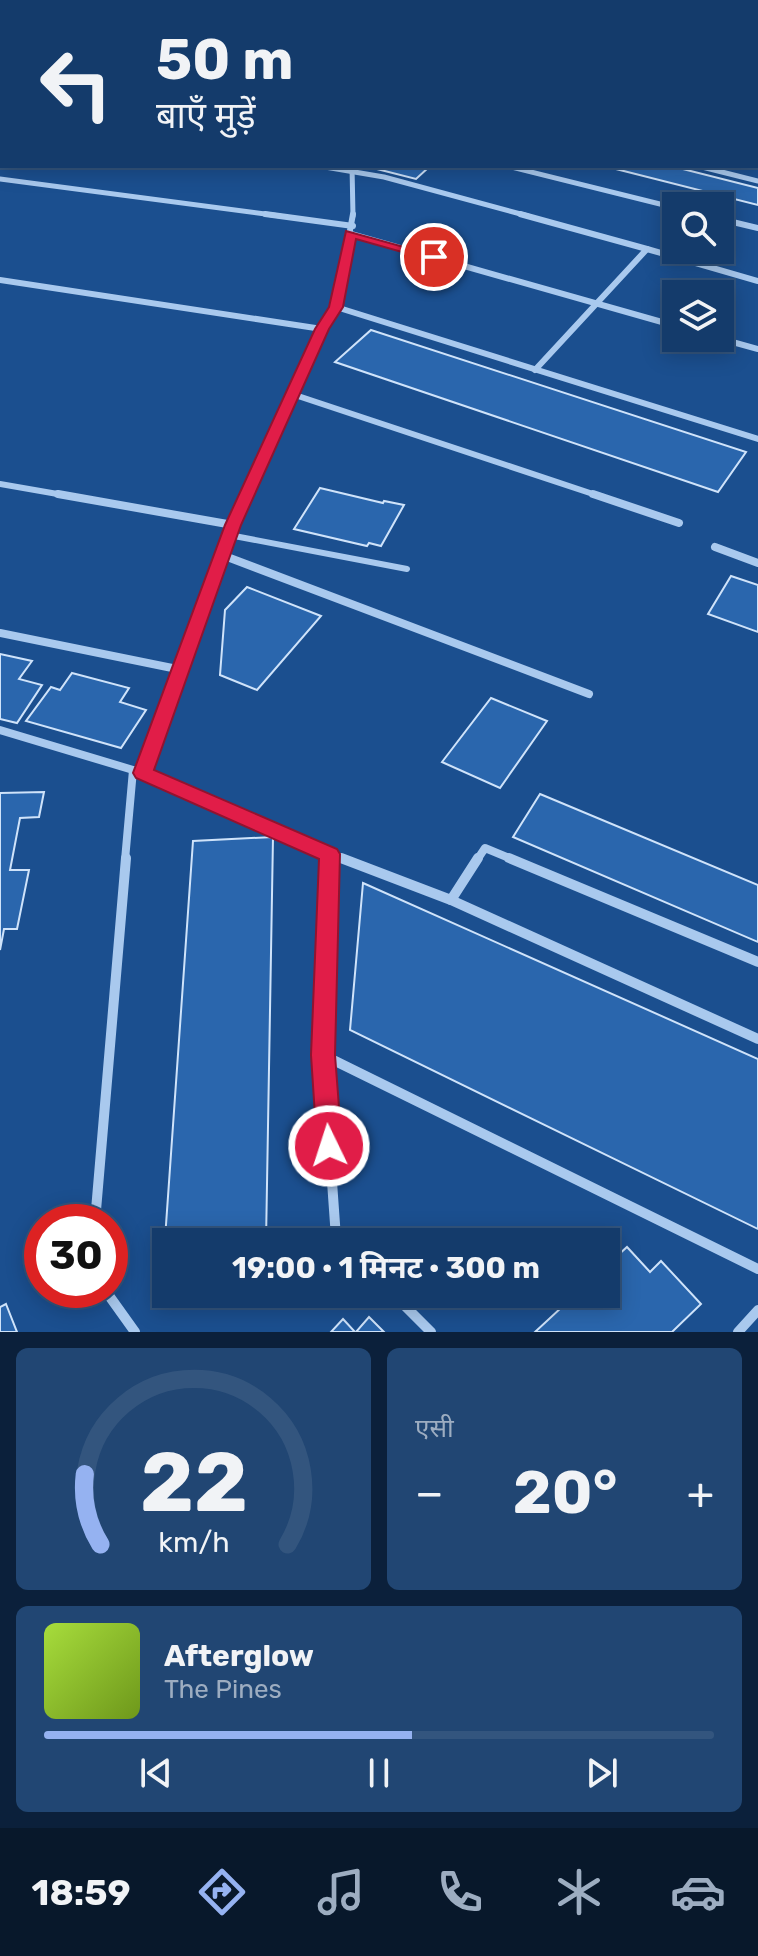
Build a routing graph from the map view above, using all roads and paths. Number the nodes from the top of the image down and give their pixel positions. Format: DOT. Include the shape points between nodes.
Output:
graph roads {
  1 [pos="352,168"];
  2 [pos="515,168"];
  3 [pos="706,168"];
  4 [pos="0,179"];
  5 [pos="758,181"];
  6 [pos="662,205"];
  7 [pos="734,222"];
  8 [pos="758,228"];
  9 [pos="352,230"];
  10 [pos="647,249"];
  11 [pos="0,280"];
  12 [pos="758,281"];
  13 [pos="597,304"];
  14 [pos="336,307"];
  15 [pos="662,322"];
  16 [pos="322,329"];
  17 [pos="734,342"];
  18 [pos="758,349"];
  19 [pos="535,370"];
  20 [pos="292,394"];
  21 [pos="758,439"];
  22 [pos="0,484"];
  23 [pos="679,523"];
  24 [pos="233,525"];
  25 [pos="229,535"];
  26 [pos="715,547"];
  27 [pos="222,555"];
  28 [pos="758,563"];
  29 [pos="407,569"];
  30 [pos="0,633"];
  31 [pos="182,670"];
  32 [pos="589,694"];
  33 [pos="0,730"];
  34 [pos="138,772"];
  35 [pos="330,854"];
  36 [pos="451,900"];
  37 [pos="758,962"];
  38 [pos="758,1039"];
  39 [pos="323,1055"];
  40 [pos="97,1204"];
  41 [pos="335,1228"];
  42 [pos="758,1269"];
  43 [pos="118,1308"];
  44 [pos="407,1308"];
  45 [pos="758,1310"];
  46 [pos="135,1332"];
  47 [pos="431,1332"];
  48 [pos="738,1332"];
  1 -- 9 [label="street"];
  1 -- 10 [label="street"];
  2 -- 6 [label="street"];
  3 -- 5 [label="street"];
  4 -- 9 [label="street"];
  7 -- 8 [label="street"];
  9 -- 13 [label="street"];
  9 -- 14 [label="street"];
  10 -- 12 [label="street"];
  10 -- 13 [label="street"];
  11 -- 16 [label="street"];
  13 -- 15 [label="street"];
  13 -- 19 [label="street"];
  14 -- 16 [label="street"];
  14 -- 19 [label="street"];
  16 -- 20 [label="street"];
  17 -- 18 [label="street"];
  19 -- 21 [label="street"];
  20 -- 23 [label="street"];
  20 -- 24 [label="street"];
  22 -- 24 [label="street"];
  24 -- 25 [label="street"];
  25 -- 27 [label="street"];
  25 -- 29 [label="lane"];
  26 -- 28 [label="street"];
  27 -- 31 [label="street"];
  27 -- 32 [label="street"];
  30 -- 31 [label="street"];
  31 -- 34 [label="street"];
  33 -- 34 [label="street"];
  34 -- 35 [label="street"];
  34 -- 40 [label="street"];
  35 -- 36 [label="street"];
  35 -- 39 [label="street"];
  36 -- 37 [label="street" via="485,848"];
  36 -- 38 [label="street"];
  39 -- 41 [label="street"];
  39 -- 42 [label="street"];
  43 -- 46 [label="street"];
  44 -- 47 [label="street"];
  45 -- 48 [label="street"];
}
